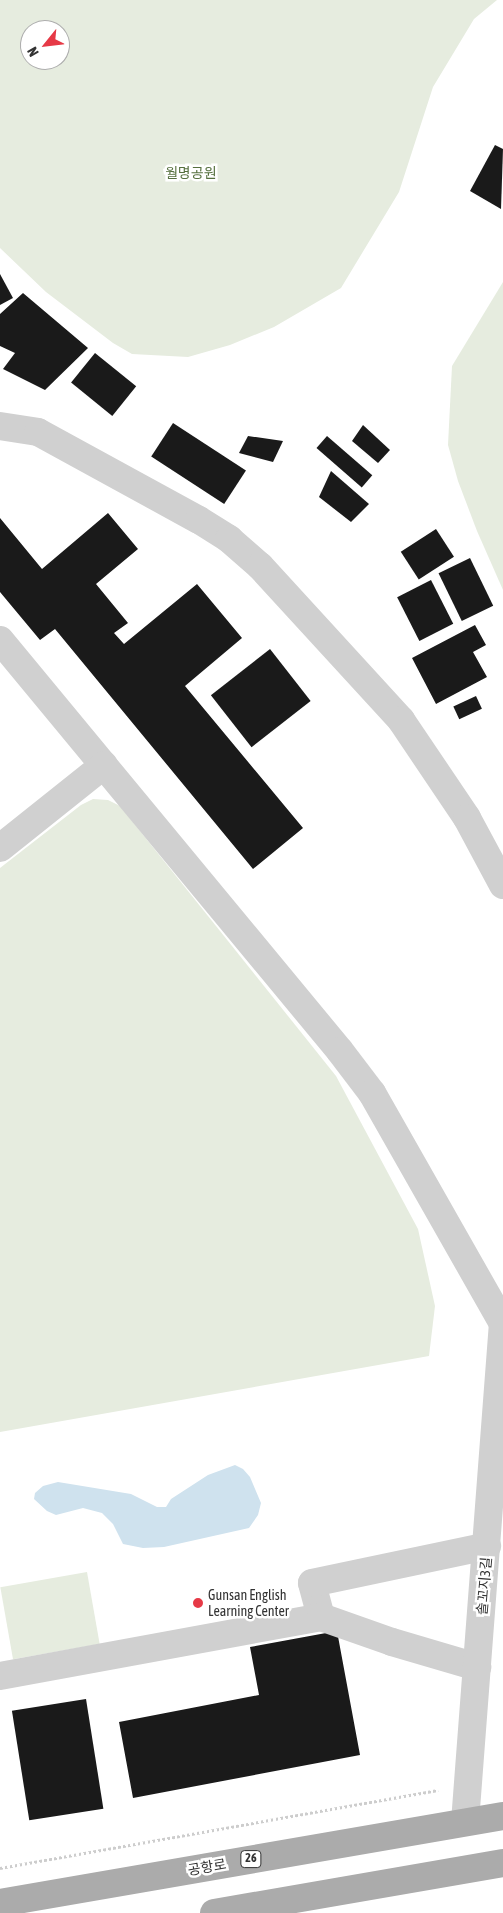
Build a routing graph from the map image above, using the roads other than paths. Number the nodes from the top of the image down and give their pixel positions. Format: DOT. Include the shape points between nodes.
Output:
graph roads {
  1 [pos="0,426"];
  2 [pos="0,640"];
  3 [pos="104,765"];
  4 [pos="0,848"];
  5 [pos="503,885"];
  6 [pos="502,1332"];
  7 [pos="497,1502"];
  8 [pos="487,1546"];
  9 [pos="321,1617"];
  10 [pos="477,1667"];
  11 [pos="0,1676"];
  12 [pos="503,1816"];
  13 [pos="465,1822"];
  14 [pos="503,1863"];
  15 [pos="0,1903"];
  16 [pos="214,1913"];
  1 -- 5 [label="street" via="38,432 199,520 229,539 260,566 401,720 467,818"];
  2 -- 3 [label="street"];
  3 -- 4 [label="street"];
  3 -- 6 [label="street" via="372,1093"];
  6 -- 7 [label="street, 솔꼬지3길"];
  7 -- 8 [label="street, 솔꼬지3길"];
  8 -- 9 [label="street" via="312,1583"];
  8 -- 10 [label="street, 솔꼬지3길"];
  9 -- 10 [label="street"];
  9 -- 11 [label="street"];
  10 -- 13 [label="street, 솔꼬지3길"];
  12 -- 13 [label="main road, 공항로 / 26"];
  13 -- 15 [label="main road, 공항로 / 26"];
  14 -- 16 [label="main road"];
}
